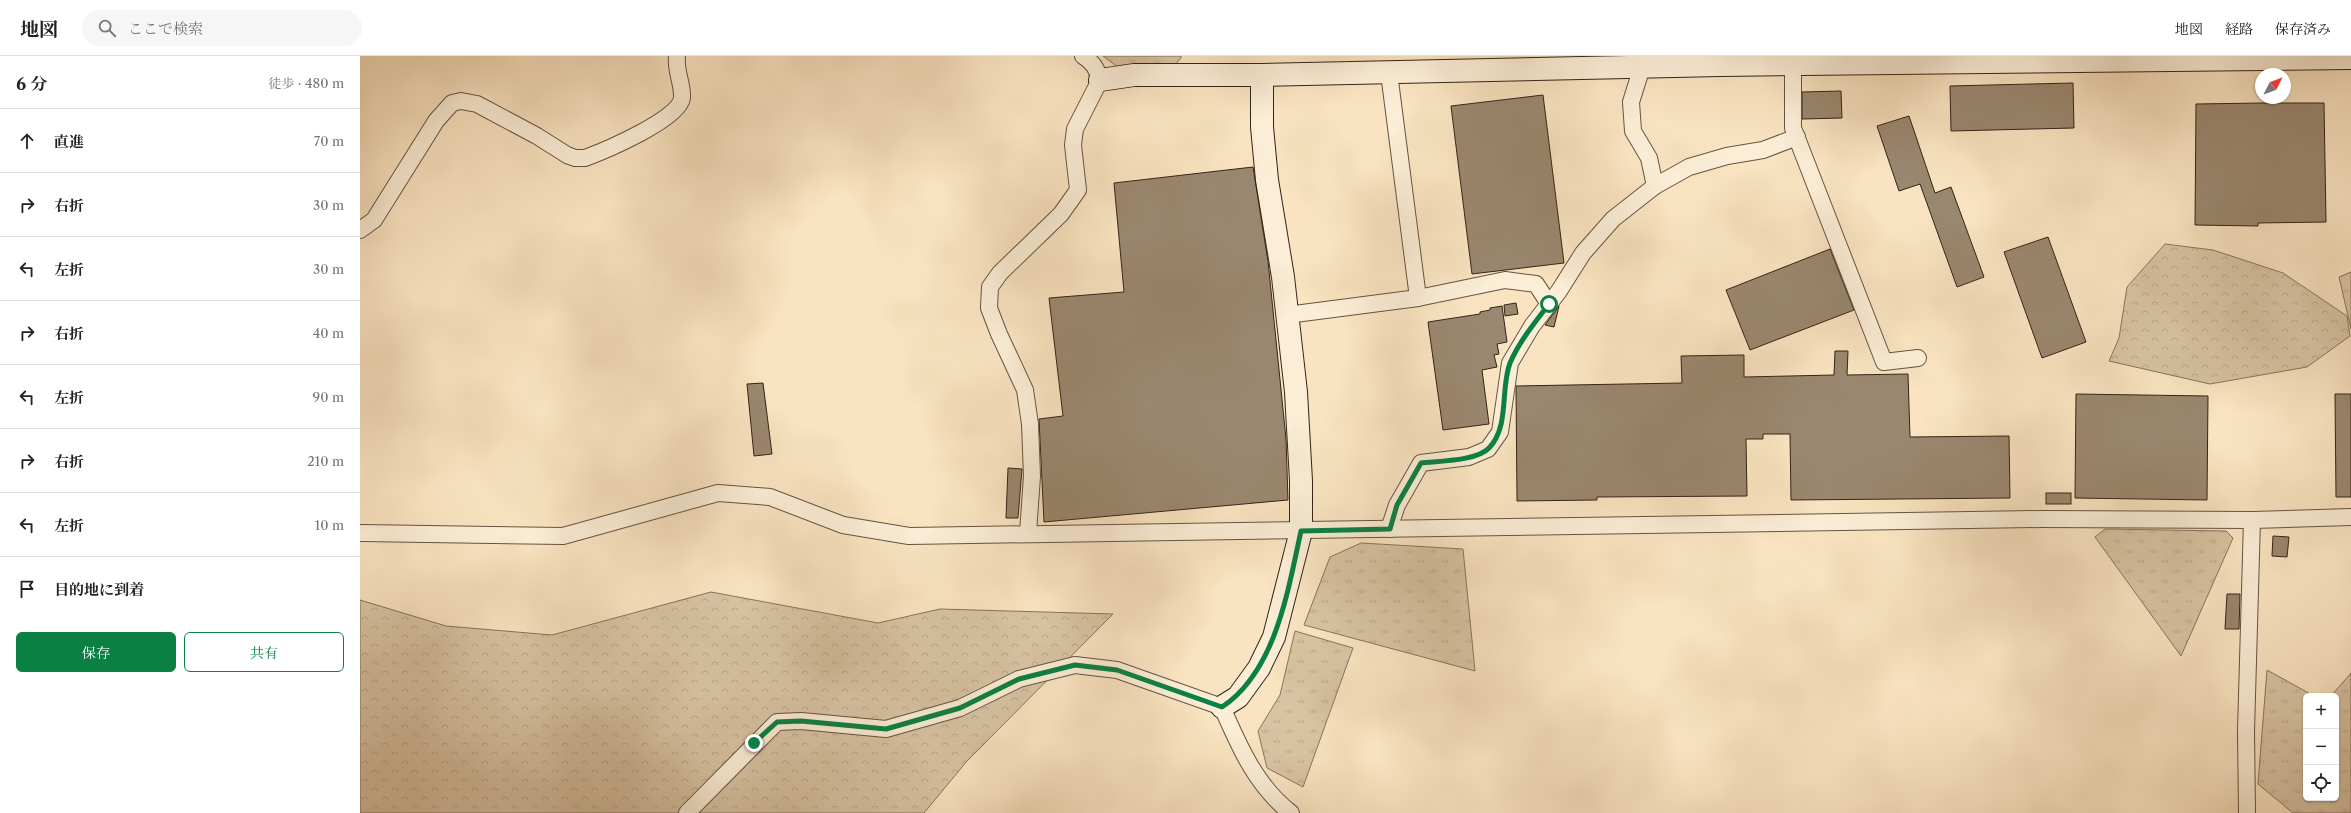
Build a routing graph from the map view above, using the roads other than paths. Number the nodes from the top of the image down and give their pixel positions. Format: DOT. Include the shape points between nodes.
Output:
graph roads {
  1 [pos="677,56"];
  2 [pos="1083,56"];
  3 [pos="2351,58"];
  4 [pos="1720,60"];
  5 [pos="1793,63"];
  6 [pos="1642,67"];
  7 [pos="1389,73"];
  8 [pos="1262,75"];
  9 [pos="1100,80"];
  10 [pos="1796,137"];
  11 [pos="1655,186"];
  12 [pos="360,230"];
  13 [pos="1418,298"];
  14 [pos="1549,304"];
  15 [pos="1288,315"];
  16 [pos="1918,358"];
  17 [pos="2351,517"];
  18 [pos="2252,520"];
  19 [pos="1390,529"];
  20 [pos="1301,531"];
  21 [pos="360,532"];
  22 [pos="1028,533"];
  23 [pos="1222,707"];
  24 [pos="687,813"];
  25 [pos="1291,813"];
  26 [pos="2247,813"];
  1 -- 12 [label="street" via="676,67 682,98 675,111 634,135 585,158 567,155 477,104 461,101 452,103 436,121 374,220"];
  2 -- 9 [label="street" via="1091,61 1098,71"];
  3 -- 5 [label="street"];
  4 -- 5 [label="street"];
  4 -- 6 [label="street"];
  5 -- 10 [label="street" via="1793,128"];
  6 -- 7 [label="street"];
  6 -- 11 [label="street" via="1631,102 1633,131 1649,158"];
  7 -- 8 [label="street"];
  7 -- 13 [label="street"];
  8 -- 9 [label="street" via="1134,75"];
  8 -- 15 [label="street" via="1262,127 1267,180"];
  9 -- 22 [label="street" via="1075,129 1073,145 1078,190 1061,214 1000,273 990,287 989,308 1025,390 1030,424 1032,476"];
  10 -- 11 [label="street" via="1763,150 1727,156 1689,167"];
  10 -- 16 [label="street" via="1884,362"];
  11 -- 14 [label="street" via="1613,219 1583,252"];
  13 -- 14 [label="street" via="1505,280 1536,284"];
  13 -- 15 [label="street"];
  14 -- 19 [label="street" via="1532,326 1510,363 1500,432 1488,449 1469,457 1421,463 1397,505"];
  15 -- 20 [label="street" via="1296,392"];
  17 -- 18 [label="street"];
  18 -- 19 [label="street" via="2041,519"];
  18 -- 26 [label="street" via="2246,731"];
  19 -- 20 [label="street"];
  20 -- 22 [label="street"];
  20 -- 23 [label="street" via="1274,637 1259,668 1238,697"];
  21 -- 22 [label="street" via="563,536 718,493 770,497 843,525 908,536"];
  23 -- 24 [label="street" via="1117,670 1075,665 1019,679 960,708 886,729 801,721 777,722"];
  23 -- 25 [label="street" via="1243,754 1260,780"];
}
